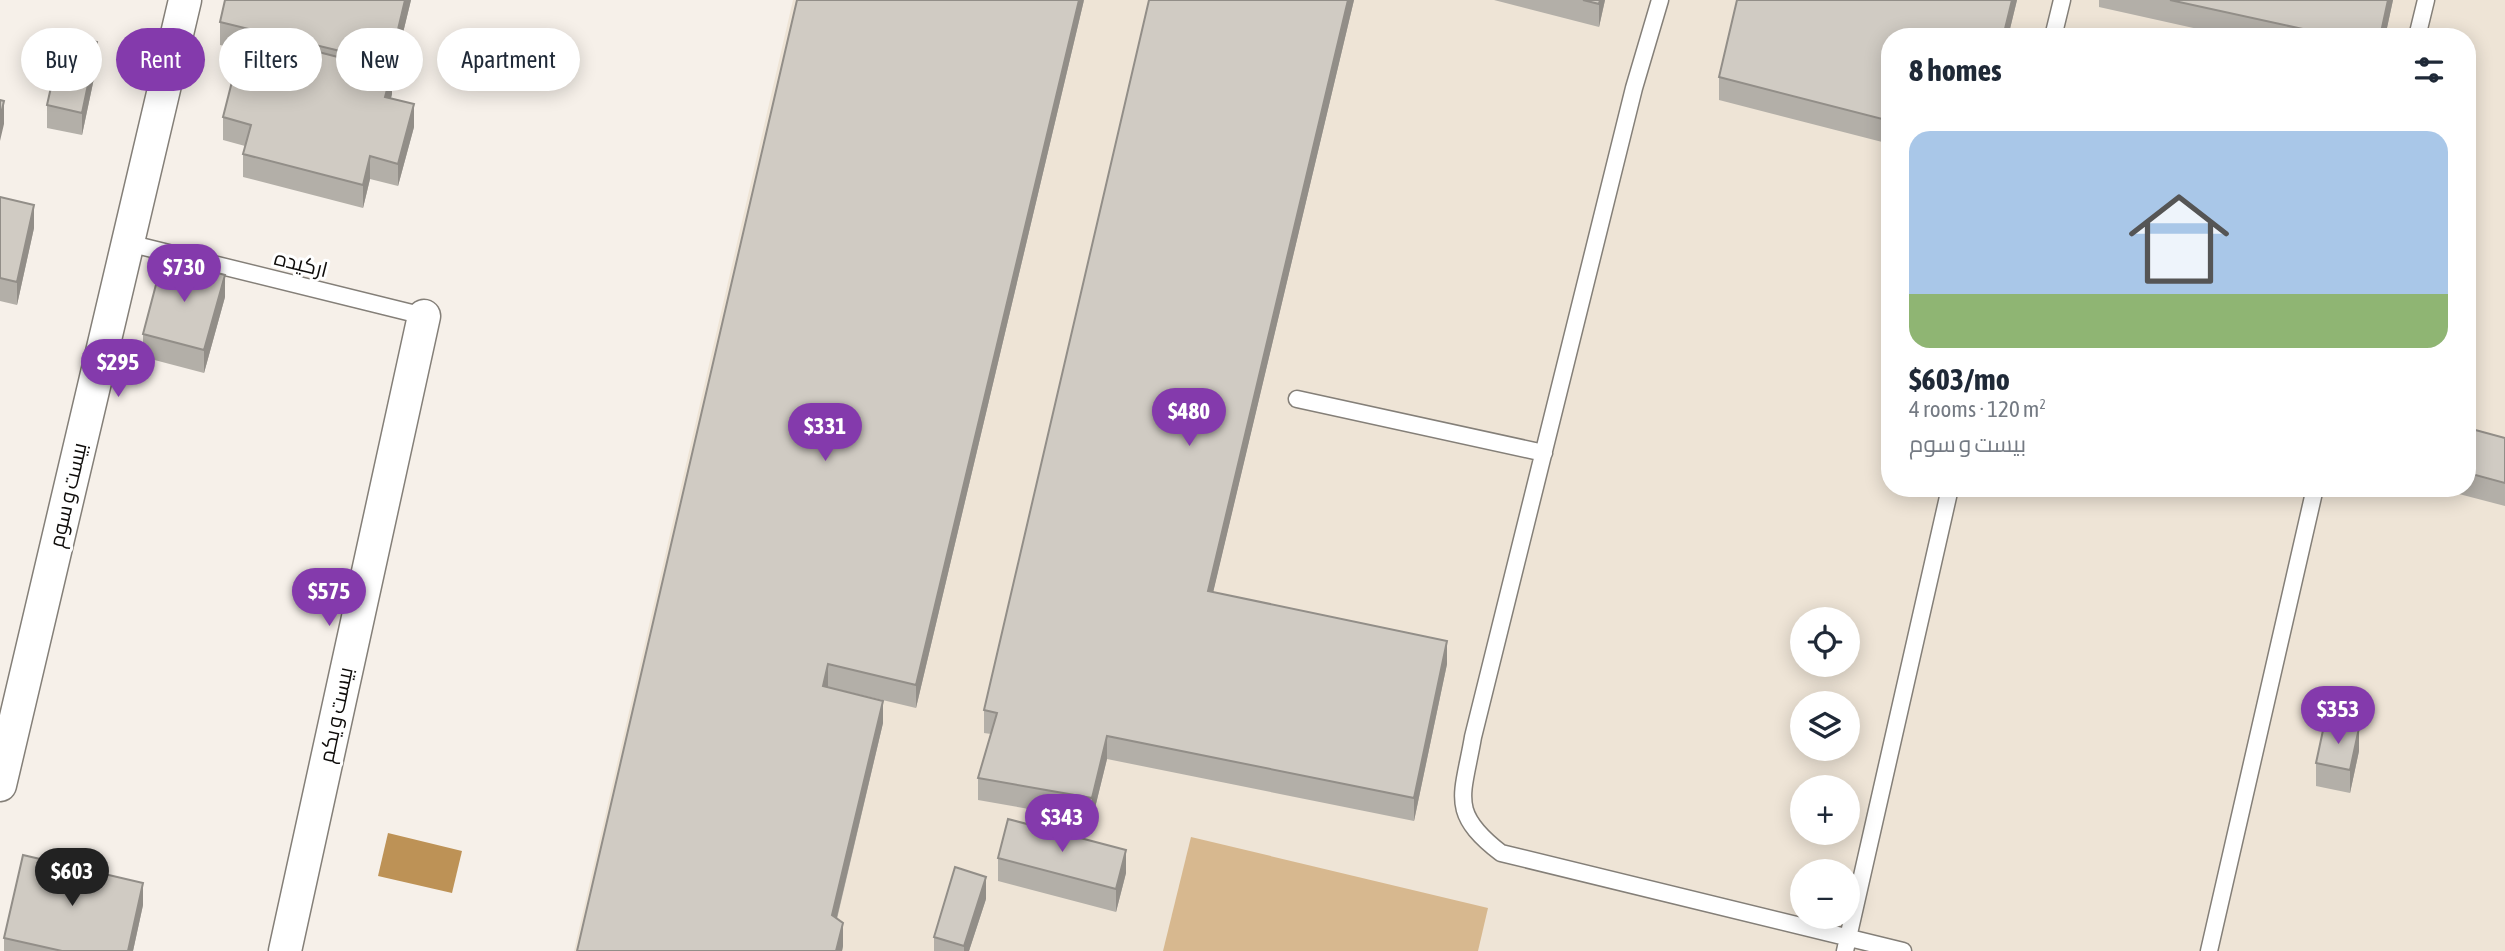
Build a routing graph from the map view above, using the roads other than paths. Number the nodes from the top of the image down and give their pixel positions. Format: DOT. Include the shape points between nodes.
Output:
graph roads {
  1 [pos="185,0"];
  2 [pos="1660,0"];
  3 [pos="2062,0"];
  4 [pos="2426,0"];
  5 [pos="2055,28"];
  6 [pos="2419,28"];
  7 [pos="128,243"];
  8 [pos="424,316"];
  9 [pos="1297,399"];
  10 [pos="1544,453"];
  11 [pos="1948,497"];
  12 [pos="2313,497"];
  13 [pos="0,786"];
  14 [pos="1846,944"];
  15 [pos="285,951"];
  16 [pos="1903,951"];
  17 [pos="2210,951"];
  1 -- 7 [label="street, بیست و سوم"];
  2 -- 10 [label="lane"];
  3 -- 5 [label="lane"];
  4 -- 6 [label="lane"];
  7 -- 8 [label="lane, ارکیده"];
  7 -- 13 [label="street, بیست و سوم"];
  8 -- 15 [label="street, بیست و یکم"];
  9 -- 10 [label="lane"];
  10 -- 14 [label="lane" via="1474,737 1463,797 1465,817 1478,836 1501,853"];
  11 -- 14 [label="lane"];
  12 -- 17 [label="lane"];
  14 -- 16 [label="lane"];
}
